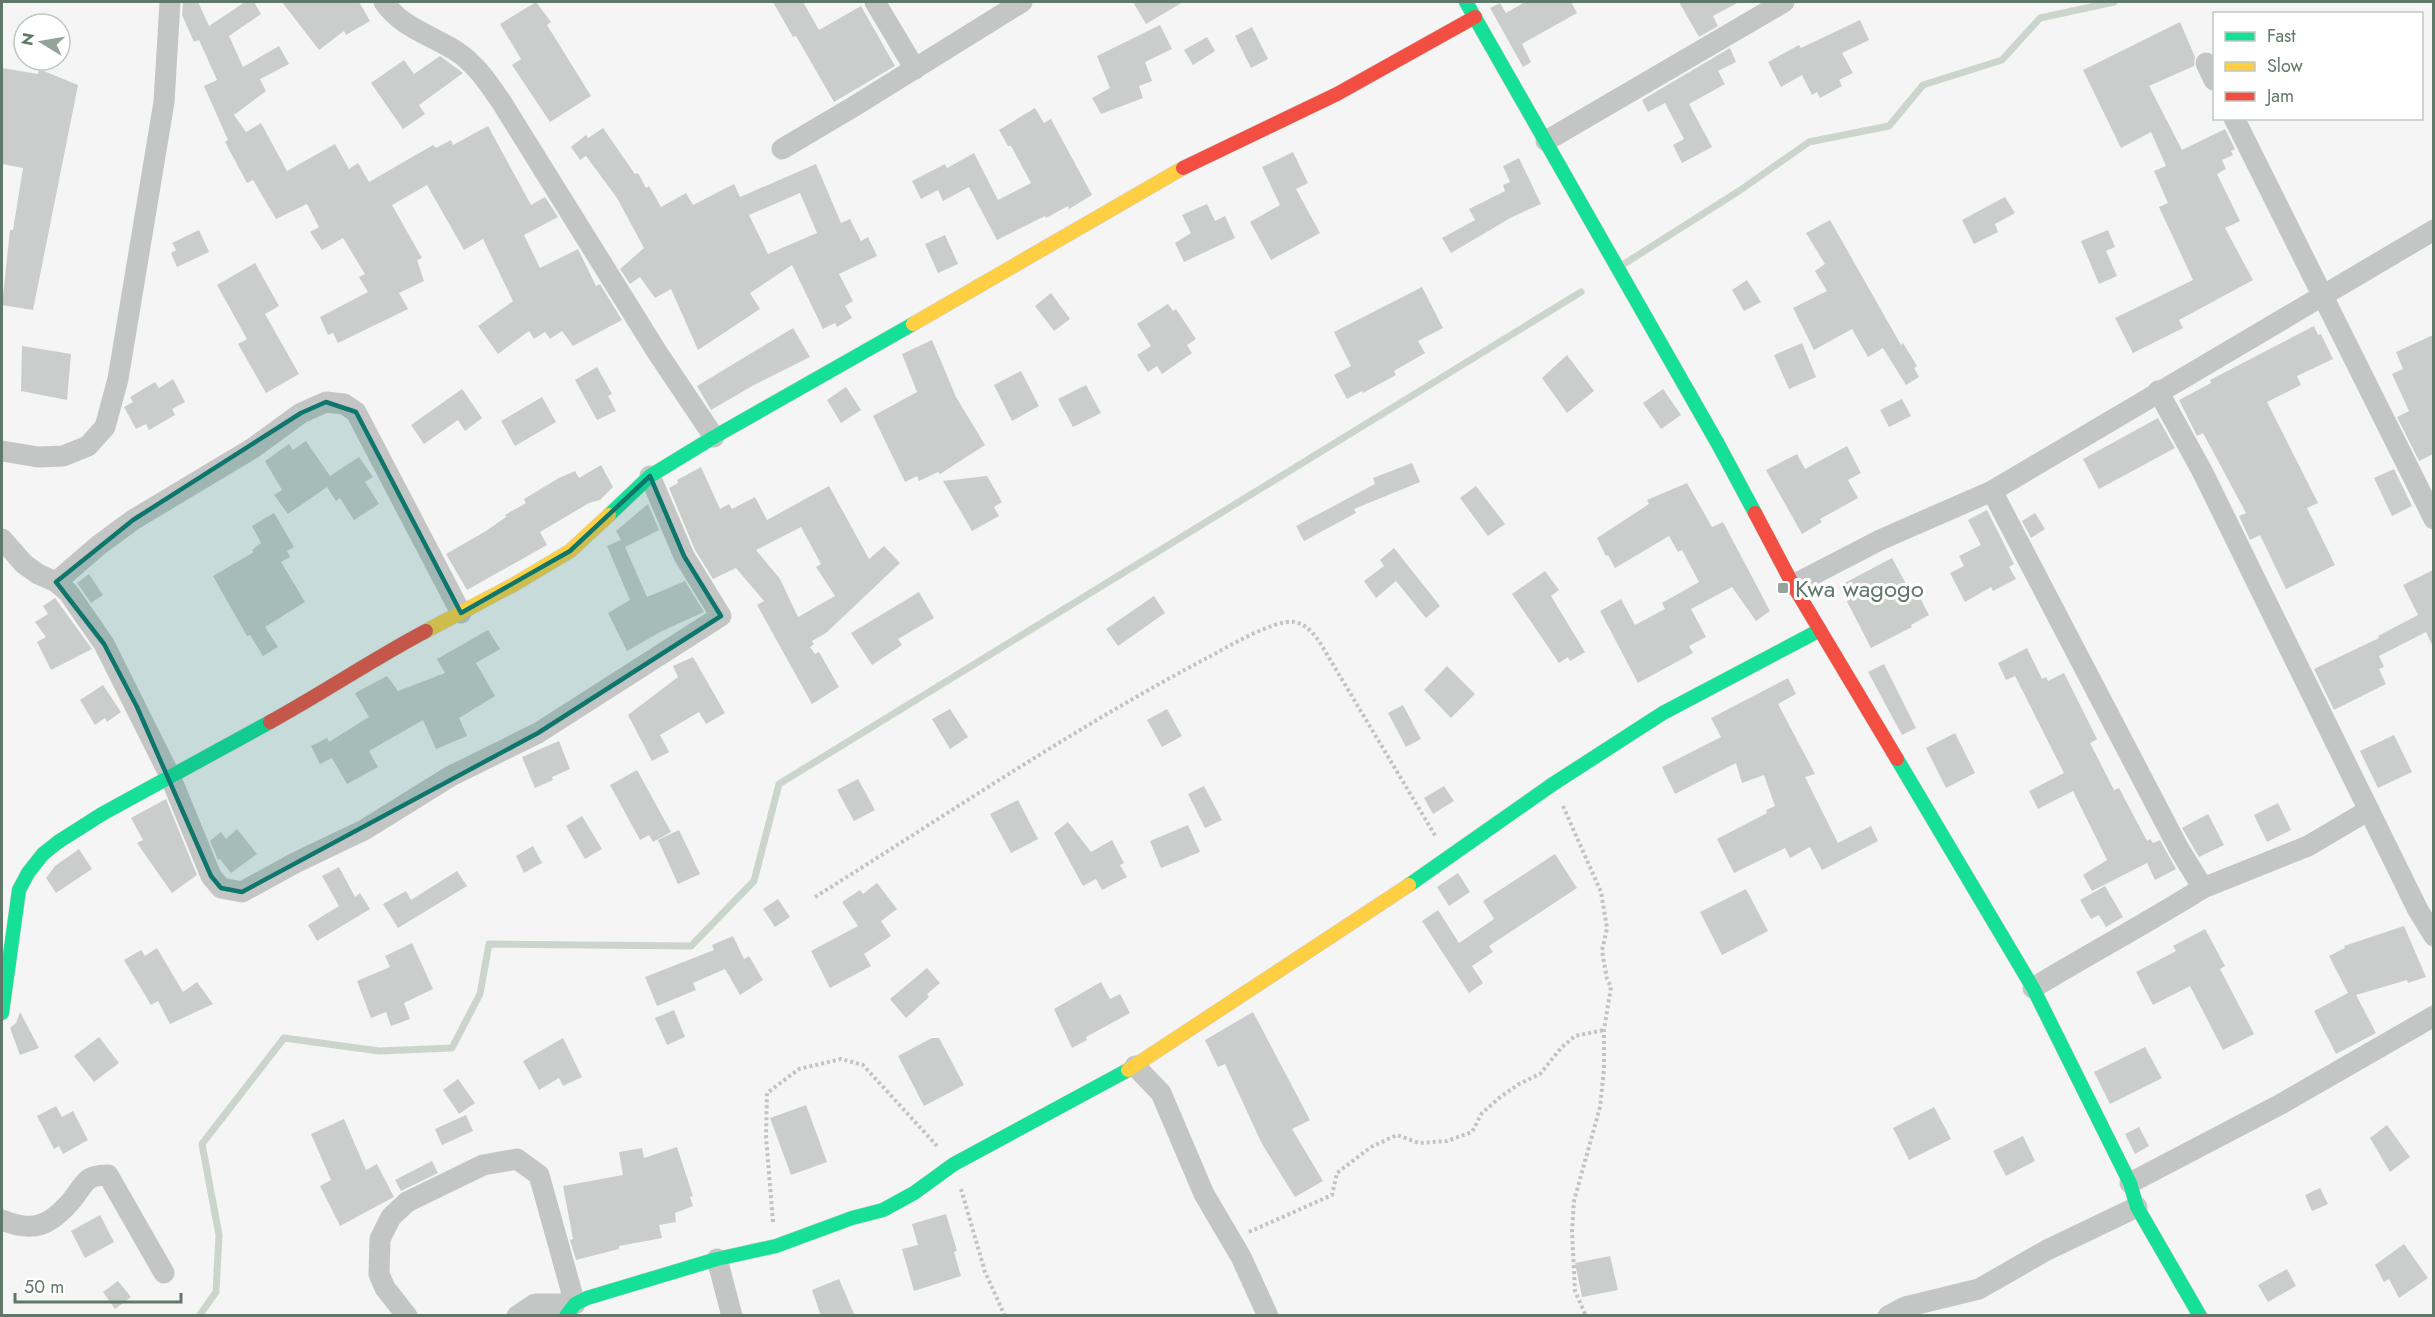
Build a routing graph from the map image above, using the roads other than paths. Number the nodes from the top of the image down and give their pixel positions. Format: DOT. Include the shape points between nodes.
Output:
graph roads {
  1 [pos="170,2"];
  2 [pos="384,2"];
  3 [pos="875,2"];
  4 [pos="1022,2"];
  5 [pos="1784,2"];
  6 [pos="1470,6"];
  7 [pos="915,69"];
  8 [pos="2235,120"];
  9 [pos="1546,141"];
  10 [pos="782,149"];
  11 [pos="2433,230"];
  12 [pos="2321,295"];
  13 [pos="2158,392"];
  14 [pos="714,437"];
  15 [pos="2,451"];
  16 [pos="650,477"];
  17 [pos="1992,491"];
  18 [pos="2433,519"];
  19 [pos="2,539"];
  20 [pos="56,582"];
  21 [pos="1793,585"];
  22 [pos="461,613"];
  23 [pos="1820,630"];
  24 [pos="170,776"];
  25 [pos="2369,810"];
  26 [pos="2203,888"];
  27 [pos="2433,936"];
  28 [pos="2033,988"];
  29 [pos="2,1013"];
  30 [pos="2433,1016"];
  31 [pos="1135,1066"];
  32 [pos="2130,1184"];
  33 [pos="2137,1207"];
  34 [pos="2,1220"];
  35 [pos="717,1259"];
  36 [pos="164,1274"];
  37 [pos="570,1310"];
  38 [pos="407,1316"];
  39 [pos="517,1316"];
  40 [pos="732,1316"];
  41 [pos="1268,1316"];
  42 [pos="1888,1316"];
  43 [pos="2200,1316"];
  1 -- 15 [label="street" via="164,102 118,380 105,427 88,446 63,456 38,457"];
  2 -- 14 [label="street" via="411,28 457,51 480,71"];
  3 -- 7 [label="street"];
  4 -- 7 [label="street"];
  5 -- 9 [label="street"];
  6 -- 9 [label="street"];
  6 -- 14 [label="street" via="1337,94 1173,173"];
  7 -- 10 [label="street"];
  8 -- 12 [label="street"];
  9 -- 21 [label="street" via="1718,444"];
  11 -- 12 [label="street"];
  12 -- 13 [label="street"];
  12 -- 18 [label="street"];
  13 -- 17 [label="street"];
  13 -- 25 [label="street" via="2202,471"];
  14 -- 16 [label="street"];
  16 -- 22 [label="street" via="570,551"];
  16 -- 24 [label="street" via="684,556 722,616 538,733 451,776 364,830 242,892 220,888 211,876"];
  17 -- 21 [label="street" via="1880,540"];
  17 -- 26 [label="street"];
  19 -- 20 [label="street" via="24,564"];
  20 -- 22 [label="street" via="133,520 253,448 301,413 326,402 344,404 356,412"];
  20 -- 24 [label="street" via="68,592 104,644"];
  21 -- 23 [label="street"];
  22 -- 24 [label="street"];
  23 -- 28 [label="street"];
  23 -- 31 [label="street" via="1663,713"];
  24 -- 29 [label="street" via="58,842 28,873 19,890"];
  25 -- 26 [label="street" via="2308,846"];
  25 -- 27 [label="street"];
  26 -- 28 [label="street"];
  28 -- 32 [label="street"];
  30 -- 32 [label="street" via="2282,1104"];
  31 -- 35 [label="street" via="954,1164 883,1210 776,1246"];
  31 -- 41 [label="street" via="1161,1093 1204,1194"];
  32 -- 33 [label="street"];
  33 -- 42 [label="street" via="2047,1250 1979,1289 1905,1307"];
  33 -- 43 [label="street"];
  34 -- 36 [label="street" via="23,1228 50,1222 83,1182 95,1175 108,1175"];
  35 -- 37 [label="street" via="587,1298"];
  35 -- 40 [label="street"];
  37 -- 38 [label="street" via="539,1175 517,1159 483,1165 407,1202 391,1217 380,1239 379,1274"];
  37 -- 39 [label="street" via="535,1304"];
}
